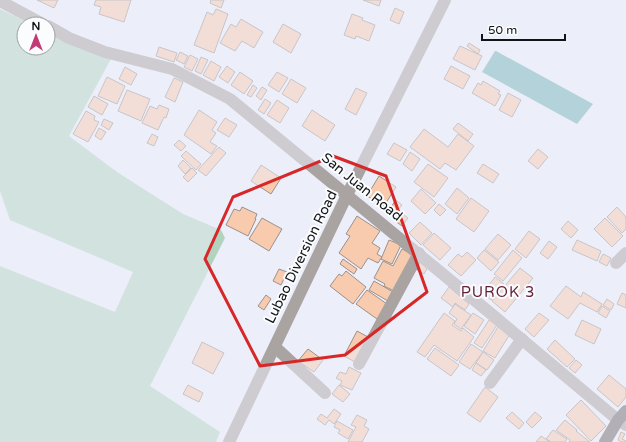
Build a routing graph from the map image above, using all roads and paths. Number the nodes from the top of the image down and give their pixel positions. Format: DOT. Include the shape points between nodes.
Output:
graph roads {
  1 [pos="445,0"];
  2 [pos="0,2"];
  3 [pos="27,16"];
  4 [pos="56,31"];
  5 [pos="347,195"];
  6 [pos="419,253"];
  7 [pos="626,253"];
  8 [pos="616,263"];
  9 [pos="522,339"];
  10 [pos="275,347"];
  11 [pos="359,364"];
  12 [pos="490,383"];
  13 [pos="324,392"];
  14 [pos="623,419"];
  15 [pos="229,442"];
  16 [pos="605,442"];
  1 -- 5 [label="street, Lubao Diversion Road"];
  2 -- 3 [label="street"];
  4 -- 5 [label="street, San Juan Road" via="105,52 172,69 230,99"];
  5 -- 6 [label="street, San Juan Road"];
  5 -- 10 [label="street, Lubao Diversion Road"];
  6 -- 9 [label="street, San Juan Road"];
  6 -- 11 [label="street"];
  7 -- 8 [label="street"];
  9 -- 12 [label="street"];
  9 -- 14 [label="street, San Juan Road"];
  10 -- 13 [label="street"];
  10 -- 15 [label="street, Lubao Diversion Road"];
  14 -- 16 [label="main road"];
}
